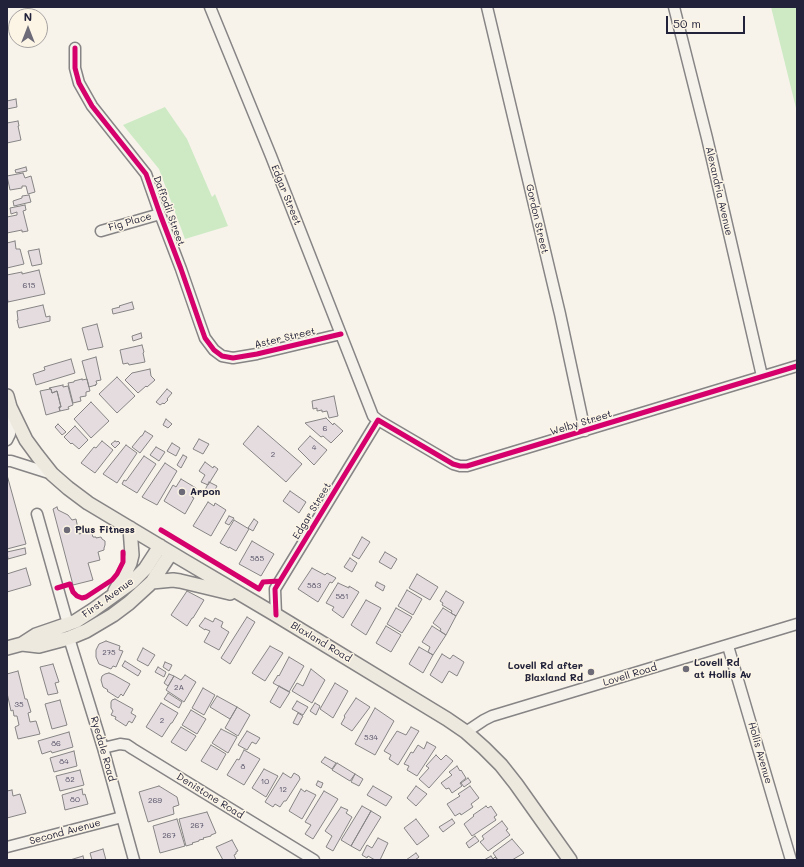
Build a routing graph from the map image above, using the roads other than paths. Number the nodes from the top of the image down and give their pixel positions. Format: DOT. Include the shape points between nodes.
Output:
graph roads {
  1 [pos="210,7"];
  2 [pos="487,7"];
  3 [pos="674,7"];
  4 [pos="75,48"];
  5 [pos="160,214"];
  6 [pos="101,231"];
  7 [pos="341,334"];
  8 [pos="233,358"];
  9 [pos="797,366"];
  10 [pos="762,376"];
  11 [pos="9,401"];
  12 [pos="378,420"];
  13 [pos="585,431"];
  14 [pos="7,440"];
  15 [pos="7,461"];
  16 [pos="52,474"];
  17 [pos="37,514"];
  18 [pos="130,528"];
  19 [pos="160,546"];
  20 [pos="171,553"];
  21 [pos="152,582"];
  22 [pos="112,596"];
  23 [pos="244,596"];
  24 [pos="276,615"];
  25 [pos="68,624"];
  26 [pos="797,624"];
  27 [pos="69,638"];
  28 [pos="22,644"];
  29 [pos="728,646"];
  30 [pos="7,648"];
  31 [pos="466,732"];
  32 [pos="103,748"];
  33 [pos="122,817"];
  34 [pos="7,847"];
  35 [pos="134,860"];
  36 [pos="314,860"];
  37 [pos="570,860"];
  38 [pos="791,860"];
  1 -- 7 [label="street, Edgar Street"];
  2 -- 13 [label="street, Gordon Street"];
  3 -- 10 [label="street, Alexandria Avenue"];
  4 -- 5 [label="street, Daffodil Street" via="75,68 79,83 92,106 146,174"];
  5 -- 6 [label="street, Fig Place"];
  5 -- 8 [label="street, Daffodil Street" via="205,338 222,356"];
  7 -- 8 [label="street, Aster Street"];
  7 -- 12 [label="street, Edgar Street" via="373,416"];
  9 -- 10 [label="street, Welby Street"];
  10 -- 13 [label="street, Welby Street"];
  11 -- 14 [label="street" via="11,425"];
  11 -- 16 [label="main road, Blaxland Road" via="26,440"];
  12 -- 13 [label="street, Welby Street" via="460,466 474,465"];
  12 -- 24 [label="street, Edgar Street" via="275,589"];
  15 -- 16 [label="street"];
  16 -- 18 [label="main road, Blaxland Road" via="88,503"];
  17 -- 25 [label="street"];
  18 -- 19 [label="main road, Blaxland Road"];
  18 -- 22 [label="main road" via="130,563"];
  19 -- 20 [label="main road, Blaxland Road"];
  19 -- 22 [label="main road, First Avenue" via="145,569"];
  20 -- 21 [label="main road, First Avenue"];
  20 -- 23 [label="main road, Blaxland Road"];
  21 -- 23 [label="main road" via="180,581"];
  21 -- 27 [label="main road, First Avenue" via="113,615"];
  22 -- 25 [label="main road, First Avenue"];
  23 -- 24 [label="main road, Blaxland Road"];
  24 -- 31 [label="main road, Blaxland Road"];
  25 -- 28 [label="main road, First Avenue" via="36,634"];
  26 -- 29 [label="street, Lovell Road"];
  27 -- 28 [label="main road, First Avenue" via="39,646"];
  27 -- 32 [label="street, Ryedale Road"];
  28 -- 30 [label="main road, First Avenue"];
  29 -- 31 [label="street, Lovell Road" via="492,716"];
  29 -- 38 [label="street, Hollis Avenue"];
  31 -- 37 [label="main road, Blaxland Road" via="501,765"];
  32 -- 33 [label="street, Ryedale Road"];
  32 -- 36 [label="street, Denistone Road" via="127,745"];
  33 -- 34 [label="street, Second Avenue"];
  33 -- 35 [label="street, Ryedale Road"];
}
